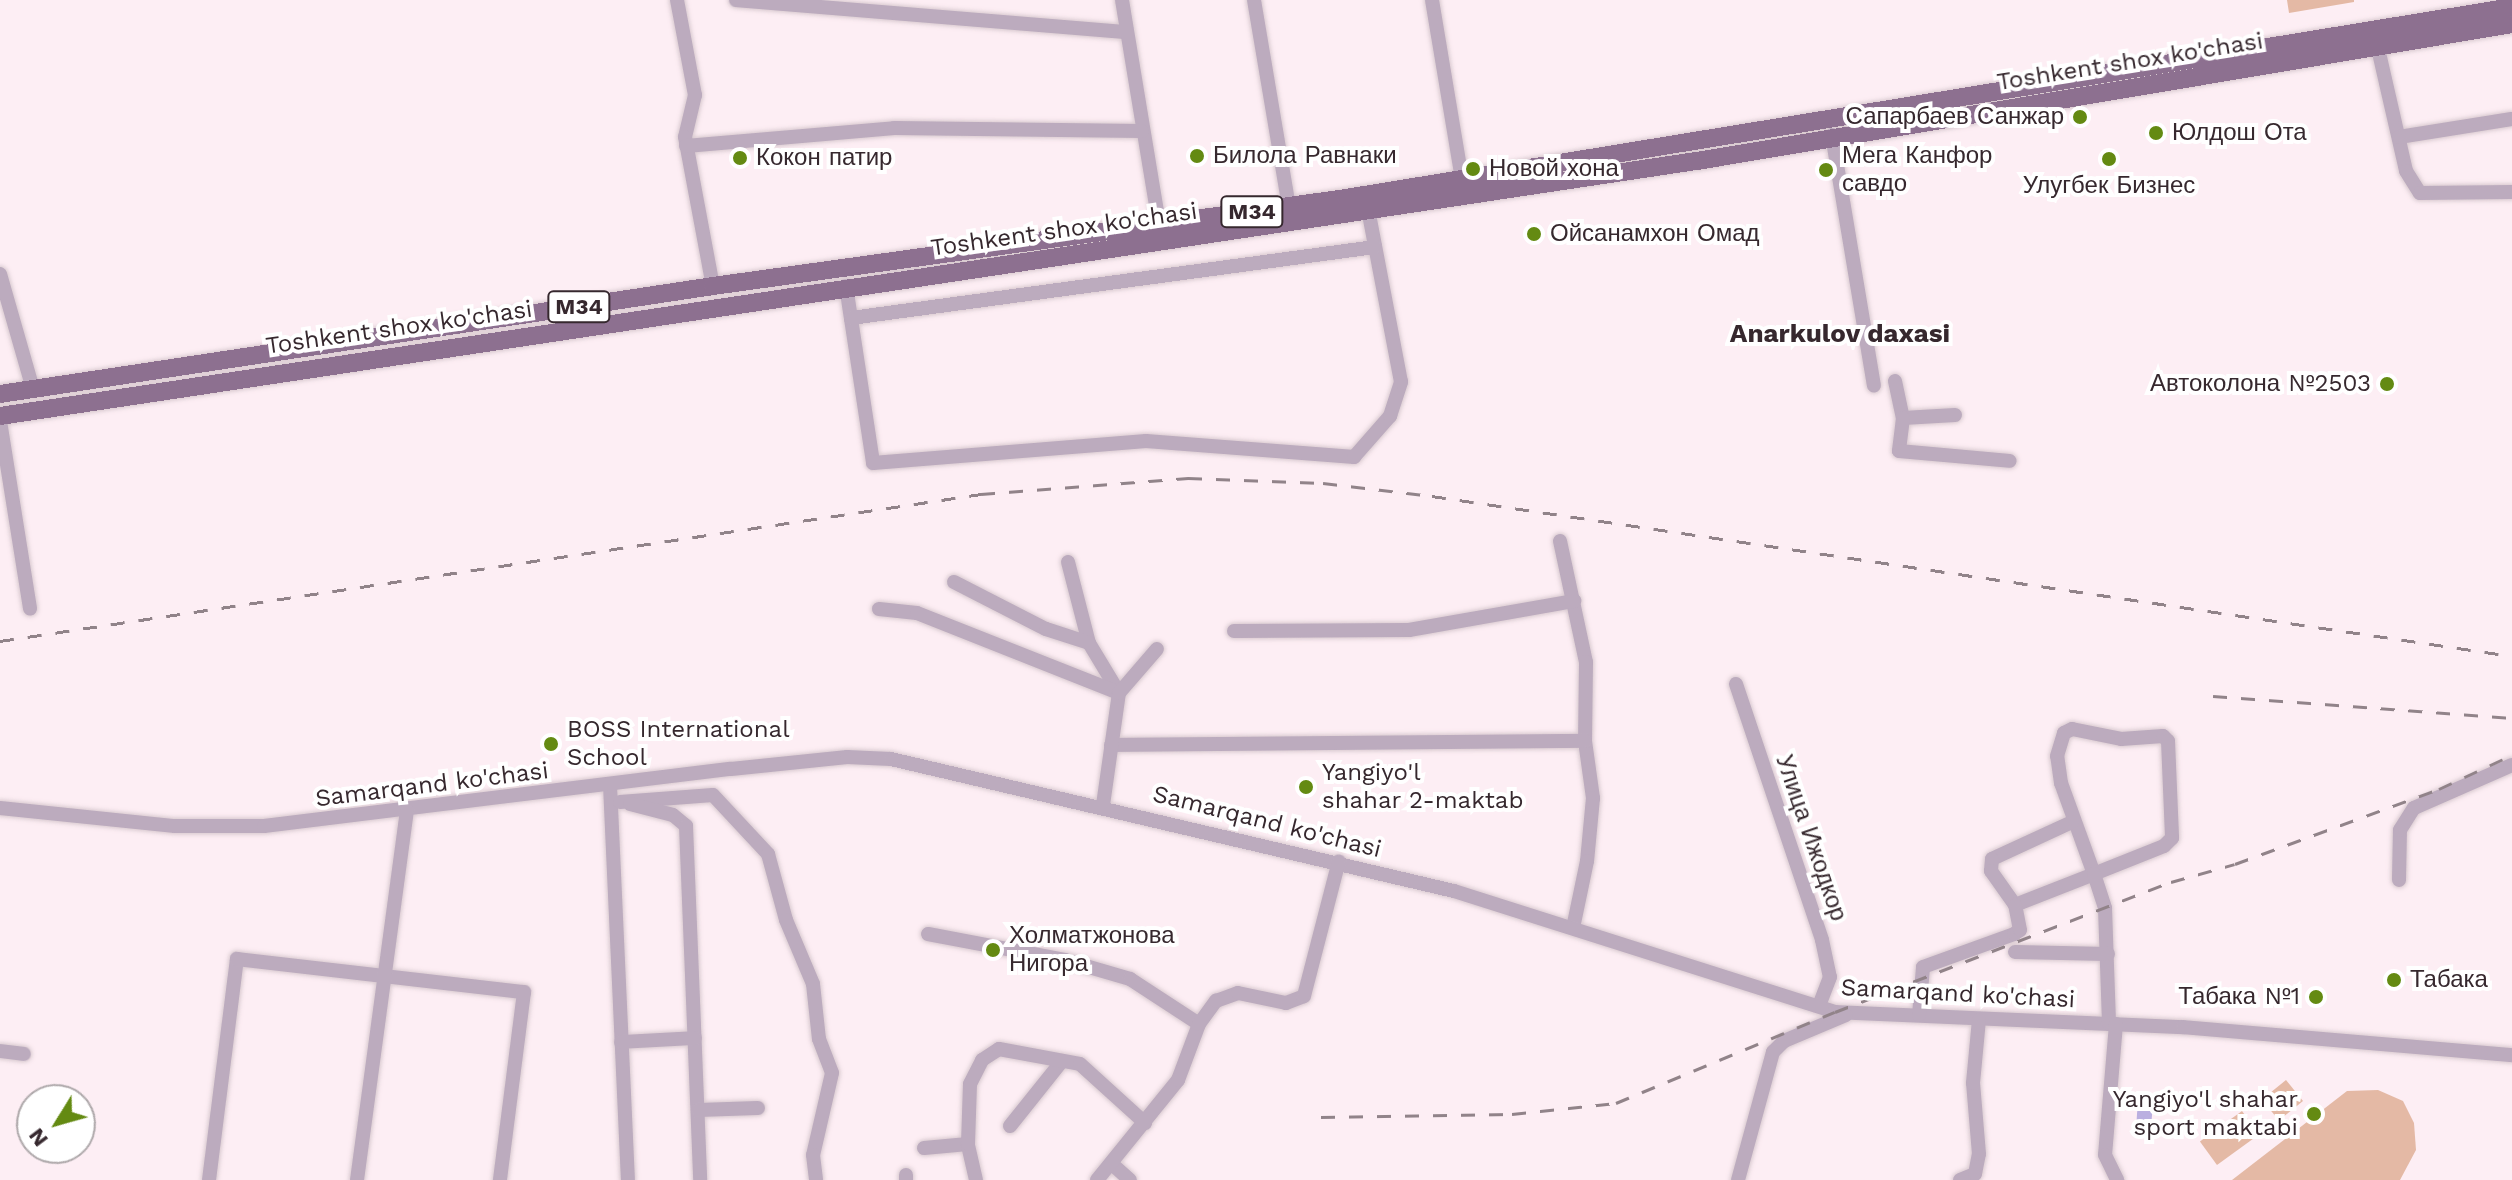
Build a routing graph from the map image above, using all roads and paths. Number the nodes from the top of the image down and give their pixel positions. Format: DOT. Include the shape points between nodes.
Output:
graph roads {
  1 [pos="677,0"];
  2 [pos="736,0"];
  3 [pos="1122,0"];
  4 [pos="1254,0"];
  5 [pos="1432,0"];
  6 [pos="2485,6"];
  7 [pos="2512,7"];
  8 [pos="2512,24"];
  9 [pos="1127,32"];
  10 [pos="2377,44"];
  11 [pos="2512,119"];
  12 [pos="1142,131"];
  13 [pos="1832,135"];
  14 [pos="2399,137"];
  15 [pos="686,146"];
  16 [pos="1462,180"];
  17 [pos="2512,192"];
  18 [pos="1289,207"];
  19 [pos="1368,209"];
  20 [pos="1159,224"];
  21 [pos="1215,224"];
  22 [pos="1375,247"];
  23 [pos="0,274"];
  24 [pos="713,286"];
  25 [pos="846,286"];
  26 [pos="851,318"];
  27 [pos="1895,381"];
  28 [pos="1874,385"];
  29 [pos="96,388"];
  30 [pos="33,389"];
  31 [pos="0,394"];
  32 [pos="1955,415"];
  33 [pos="0,418"];
  34 [pos="1903,418"];
  35 [pos="2010,461"];
  36 [pos="1560,541"];
  37 [pos="1068,562"];
  38 [pos="954,582"];
  39 [pos="1574,601"];
  40 [pos="30,609"];
  41 [pos="879,609"];
  42 [pos="1234,631"];
  43 [pos="1089,643"];
  44 [pos="1157,649"];
  45 [pos="1736,684"];
  46 [pos="1119,693"];
  47 [pos="1585,741"];
  48 [pos="1111,745"];
  49 [pos="2512,765"];
  50 [pos="610,785"];
  51 [pos="616,802"];
  52 [pos="1103,805"];
  53 [pos="0,808"];
  54 [pos="407,811"];
  55 [pos="2072,822"];
  56 [pos="1339,861"];
  57 [pos="2094,874"];
  58 [pos="2399,880"];
  59 [pos="2015,905"];
  60 [pos="1573,928"];
  61 [pos="928,934"];
  62 [pos="2015,952"];
  63 [pos="2108,954"];
  64 [pos="388,980"];
  65 [pos="1819,1006"];
  66 [pos="1852,1012"];
  67 [pos="1919,1015"];
  68 [pos="1979,1020"];
  69 [pos="1199,1024"];
  70 [pos="2112,1024"];
  71 [pos="695,1038"];
  72 [pos="621,1042"];
  73 [pos="0,1051"];
  74 [pos="24,1054"];
  75 [pos="2512,1055"];
  76 [pos="1062,1061"];
  77 [pos="758,1108"];
  78 [pos="698,1110"];
  79 [pos="1145,1123"];
  80 [pos="1010,1126"];
  81 [pos="968,1144"];
  82 [pos="924,1148"];
  83 [pos="1112,1164"];
  84 [pos="209,1180"];
  85 [pos="357,1180"];
  86 [pos="500,1180"];
  87 [pos="628,1180"];
  88 [pos="700,1180"];
  89 [pos="816,1180"];
  90 [pos="976,1180"];
  91 [pos="1097,1180"];
  92 [pos="1130,1180"];
  93 [pos="1738,1180"];
  94 [pos="1960,1180"];
  95 [pos="2117,1180"];
  1 -- 15 [label="street" via="695,95"];
  2 -- 9 [label="street"];
  3 -- 9 [label="street"];
  4 -- 18 [label="street"];
  5 -- 16 [label="street"];
  6 -- 7 [label="main road, Toshkent shox ko'chasi / M34"];
  6 -- 16 [label="main road, Toshkent shox ko'chasi / M34"];
  8 -- 10 [label="main road, Toshkent shox ko'chasi / M34"];
  9 -- 12 [label="street"];
  10 -- 13 [label="main road, Toshkent shox ko'chasi / M34"];
  10 -- 14 [label="street"];
  11 -- 14 [label="street"];
  12 -- 15 [label="street" via="894,128"];
  12 -- 20 [label="street"];
  13 -- 19 [label="main road, Toshkent shox ko'chasi / M34" via="1697,161"];
  13 -- 28 [label="street"];
  14 -- 17 [label="street" via="2406,171 2420,193"];
  15 -- 24 [label="street"];
  16 -- 18 [label="main road, Toshkent shox ko'chasi / M34"];
  18 -- 21 [label="main road, Toshkent shox ko'chasi / M34"];
  19 -- 21 [label="main road, Toshkent shox ko'chasi / M34"];
  19 -- 22 [label="street"];
  20 -- 21 [label="main road, Toshkent shox ko'chasi / M34"];
  20 -- 24 [label="main road, Toshkent shox ko'chasi / M34"];
  21 -- 25 [label="main road, Toshkent shox ko'chasi / M34"];
  22 -- 26 [label="street"];
  22 -- 26 [label="street" via="1401,382 1390,416 1354,457 1146,441 873,463"];
  23 -- 30 [label="street"];
  24 -- 29 [label="main road, Toshkent shox ko'chasi / M34"];
  25 -- 26 [label="street"];
  25 -- 29 [label="main road, Toshkent shox ko'chasi / M34"];
  27 -- 34 [label="street"];
  29 -- 30 [label="main road, Toshkent shox ko'chasi / M34"];
  29 -- 33 [label="main road, Toshkent shox ko'chasi / M34"];
  30 -- 31 [label="main road, Toshkent shox ko'chasi / M34"];
  32 -- 34 [label="street"];
  33 -- 40 [label="street"];
  34 -- 35 [label="street" via="1899,451"];
  36 -- 39 [label="street"];
  37 -- 43 [label="street"];
  38 -- 43 [label="street" via="1046,629"];
  39 -- 42 [label="street" via="1409,630"];
  39 -- 47 [label="street" via="1586,662"];
  41 -- 46 [label="street" via="917,613"];
  43 -- 46 [label="street"];
  44 -- 46 [label="street"];
  45 -- 65 [label="street, Улица Ижодкор" via="1822,940 1830,977"];
  46 -- 48 [label="street"];
  47 -- 48 [label="street"];
  47 -- 60 [label="street" via="1593,798"];
  48 -- 52 [label="street"];
  49 -- 58 [label="street" via="2414,808 2400,830"];
  50 -- 51 [label="street"];
  50 -- 52 [label="street, Samarqand ko'chasi" via="870,758"];
  50 -- 54 [label="street, Samarqand ko'chasi"];
  51 -- 71 [label="street" via="673,815 686,826"];
  51 -- 72 [label="street"];
  51 -- 89 [label="street" via="713,795 768,854 786,920 813,984 819,1039 832,1073 813,1155"];
  52 -- 56 [label="street, Samarqand ko'chasi"];
  53 -- 54 [label="street, Samarqand ko'chasi" via="227,827"];
  54 -- 64 [label="street"];
  55 -- 57 [label="street"];
  55 -- 57 [label="street" via="2057,756 2064,733 2072,729 2121,739 2163,736 2168,741 2172,838"];
  55 -- 59 [label="street" via="1992,859 1991,871"];
  56 -- 60 [label="street, Samarqand ko'chasi"];
  56 -- 69 [label="street" via="1304,996 1286,1003 1228,994"];
  57 -- 59 [label="street"];
  57 -- 63 [label="street" via="2105,908"];
  59 -- 67 [label="street" via="2020,930 1923,967"];
  60 -- 65 [label="street, Samarqand ko'chasi"];
  61 -- 69 [label="street" via="1065,960 1130,979"];
  62 -- 63 [label="street"];
  63 -- 70 [label="street"];
  64 -- 84 [label="street" via="237,959"];
  64 -- 85 [label="street"];
  64 -- 86 [label="street" via="524,992"];
  65 -- 66 [label="street, Samarqand ko'chasi"];
  66 -- 67 [label="street, Samarqand ko'chasi"];
  66 -- 93 [label="street" via="1784,1041 1773,1052"];
  67 -- 68 [label="street, Samarqand ko'chasi"];
  68 -- 70 [label="street, Samarqand ko'chasi"];
  68 -- 94 [label="street" via="1973,1083 1979,1154 1975,1174"];
  69 -- 79 [label="street" via="1178,1080"];
  70 -- 75 [label="street, Samarqand ko'chasi"];
  70 -- 95 [label="street" via="2105,1155"];
  71 -- 72 [label="street"];
  71 -- 78 [label="street"];
  72 -- 87 [label="street"];
  73 -- 74 [label="street"];
  76 -- 79 [label="street" via="1080,1064"];
  76 -- 80 [label="street"];
  76 -- 81 [label="street" via="999,1049 982,1060 970,1084"];
  77 -- 78 [label="street"];
  78 -- 88 [label="street"];
  79 -- 83 [label="street"];
  81 -- 82 [label="street"];
  81 -- 90 [label="street"];
  83 -- 91 [label="street"];
  83 -- 92 [label="street"];
}
